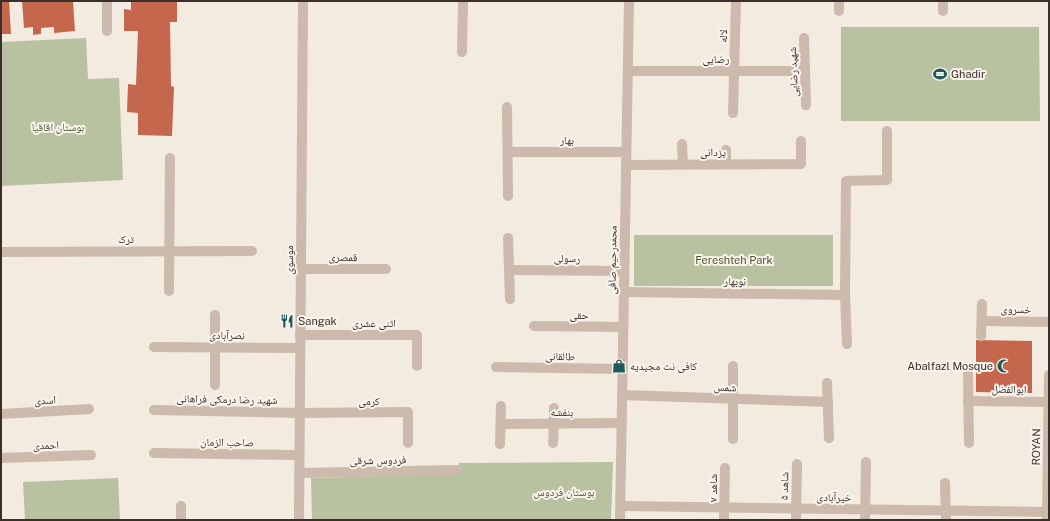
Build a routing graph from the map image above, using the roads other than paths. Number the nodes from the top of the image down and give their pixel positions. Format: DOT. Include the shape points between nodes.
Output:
graph roads {
  1 [pos="107,1"];
  2 [pos="303,1"];
  3 [pos="463,1"];
  4 [pos="629,1"];
  5 [pos="736,1"];
  6 [pos="107,31"];
  7 [pos="804,38"];
  8 [pos="462,52"];
  9 [pos="628,71"];
  10 [pos="734,71"];
  11 [pos="805,71"];
  12 [pos="806,105"];
  13 [pos="508,107"];
  14 [pos="733,113"];
  15 [pos="887,131"];
  16 [pos="801,141"];
  17 [pos="682,144"];
  18 [pos="726,150"];
  19 [pos="508,152"];
  20 [pos="626,152"];
  21 [pos="170,158"];
  22 [pos="682,164"];
  23 [pos="726,164"];
  24 [pos="626,165"];
  25 [pos="508,196"];
  26 [pos="508,238"];
  27 [pos="169,251"];
  28 [pos="252,251"];
  29 [pos="1,252"];
  30 [pos="301,269"];
  31 [pos="386,269"];
  32 [pos="509,270"];
  33 [pos="624,271"];
  34 [pos="168,291"];
  35 [pos="624,292"];
  36 [pos="845,295"];
  37 [pos="510,300"];
  38 [pos="982,304"];
  39 [pos="215,315"];
  40 [pos="982,321"];
  41 [pos="1049,322"];
  42 [pos="534,326"];
  43 [pos="623,327"];
  44 [pos="300,335"];
  45 [pos="981,336"];
  46 [pos="847,344"];
  47 [pos="154,347"];
  48 [pos="215,347"];
  49 [pos="300,348"];
  50 [pos="417,366"];
  51 [pos="733,366"];
  52 [pos="496,367"];
  53 [pos="623,369"];
  54 [pos="968,372"];
  55 [pos="1049,375"];
  56 [pos="827,384"];
  57 [pos="215,385"];
  58 [pos="622,396"];
  59 [pos="734,399"];
  60 [pos="968,401"];
  61 [pos="828,402"];
  62 [pos="1049,402"];
  63 [pos="501,406"];
  64 [pos="554,408"];
  65 [pos="90,409"];
  66 [pos="154,410"];
  67 [pos="299,413"];
  68 [pos="1,414"];
  69 [pos="622,423"];
  70 [pos="501,424"];
  71 [pos="554,424"];
  72 [pos="829,438"];
  73 [pos="733,439"];
  74 [pos="553,442"];
  75 [pos="408,443"];
  76 [pos="969,443"];
  77 [pos="500,444"];
  78 [pos="154,453"];
  79 [pos="91,455"];
  80 [pos="299,455"];
  81 [pos="1,458"];
  82 [pos="866,462"];
  83 [pos="797,464"];
  84 [pos="725,468"];
  85 [pos="457,470"];
  86 [pos="299,473"];
  87 [pos="945,483"];
  88 [pos="1048,484"];
  89 [pos="180,506"];
  90 [pos="621,506"];
  91 [pos="724,508"];
  92 [pos="796,509"];
  93 [pos="865,515"];
  94 [pos="946,515"];
  95 [pos="1047,516"];
  96 [pos="181,520"];
  97 [pos="299,520"];
  98 [pos="620,520"];
  99 [pos="724,520"];
  100 [pos="796,520"];
  1 -- 6 [label="street"];
  2 -- 30 [label="street, موسوی"];
  3 -- 8 [label="street"];
  4 -- 9 [label="street, محمدرحیم صافی"];
  5 -- 10 [label="street, لاله"];
  7 -- 11 [label="street, شهید رضایی"];
  9 -- 10 [label="street, رضایی"];
  9 -- 20 [label="street, محمدرحیم صافی"];
  10 -- 11 [label="street, رضایی"];
  10 -- 14 [label="street, لاله"];
  11 -- 12 [label="street, شهید رضایی"];
  13 -- 19 [label="street"];
  15 -- 36 [label="street" via="887,180 846,181"];
  16 -- 23 [label="street, یزدانی" via="801,164"];
  17 -- 22 [label="street"];
  18 -- 23 [label="street"];
  19 -- 20 [label="street, بهار"];
  19 -- 25 [label="street"];
  20 -- 24 [label="street, محمدرحیم صافی"];
  21 -- 27 [label="street"];
  22 -- 23 [label="street, یزدانی"];
  22 -- 24 [label="street, یزدانی"];
  24 -- 33 [label="street, محمدرحیم صافی"];
  26 -- 32 [label="street"];
  27 -- 28 [label="street, ترک"];
  27 -- 29 [label="street, ترک"];
  27 -- 34 [label="street"];
  30 -- 31 [label="street, قمصری"];
  30 -- 44 [label="street, موسوی"];
  32 -- 33 [label="street, رسولی"];
  32 -- 37 [label="street"];
  33 -- 35 [label="street, محمدرحیم صافی"];
  35 -- 36 [label="street, نوبهار"];
  35 -- 43 [label="street, محمدرحیم صافی"];
  36 -- 46 [label="street"];
  38 -- 40 [label="street"];
  39 -- 48 [label="street"];
  40 -- 41 [label="street, خسروی"];
  40 -- 45 [label="street"];
  42 -- 43 [label="street, حقی"];
  43 -- 53 [label="street, محمدرحیم صافی"];
  44 -- 49 [label="street, موسوی"];
  44 -- 50 [label="street, اثنی عشری" via="417,335"];
  47 -- 48 [label="street, نصرآبادی"];
  48 -- 49 [label="street, نصرآبادی"];
  48 -- 57 [label="street"];
  49 -- 67 [label="street, موسوی"];
  51 -- 59 [label="street"];
  52 -- 53 [label="street, طالقانی"];
  53 -- 58 [label="street, محمدرحیم صافی"];
  54 -- 60 [label="street"];
  55 -- 62 [label="street, ROYAN"];
  56 -- 61 [label="street"];
  58 -- 59 [label="street, شمس"];
  58 -- 69 [label="street, محمدرحیم صافی"];
  59 -- 61 [label="street, شمس"];
  59 -- 73 [label="street"];
  60 -- 62 [label="street, ابوالفضل"];
  60 -- 76 [label="street"];
  61 -- 72 [label="street"];
  62 -- 88 [label="street, ROYAN"];
  63 -- 70 [label="street"];
  64 -- 71 [label="street"];
  65 -- 68 [label="street, اسدی"];
  66 -- 67 [label="street, شهید رضا درمکی فراهانی"];
  67 -- 75 [label="street, کرمی" via="408,412"];
  67 -- 80 [label="street, موسوی"];
  69 -- 71 [label="street, بنفشه"];
  69 -- 90 [label="street, محمدرحیم صافی"];
  70 -- 71 [label="street, بنفشه"];
  70 -- 77 [label="street"];
  71 -- 74 [label="street"];
  78 -- 80 [label="street, صاحب الزمان"];
  79 -- 81 [label="street, احمدی"];
  80 -- 86 [label="street, موسوی"];
  82 -- 93 [label="street"];
  83 -- 92 [label="street, شاهد ۵"];
  84 -- 91 [label="street, شاهد ۷"];
  85 -- 86 [label="street, فردوس شرقی"];
  86 -- 97 [label="street, موسوی"];
  87 -- 94 [label="street"];
  88 -- 95 [label="street, ROYAN"];
  89 -- 96 [label="street"];
  90 -- 91 [label="street, خیرآبادی"];
  90 -- 98 [label="street, محمدرحیم صافی"];
  91 -- 92 [label="street, خیرآبادی"];
  91 -- 99 [label="street, شاهد ۷"];
  92 -- 93 [label="street, خیرآبادی"];
  92 -- 100 [label="street, شاهد ۵"];
  93 -- 94 [label="street, خیرآبادی"];
  94 -- 95 [label="street, خیرآبادی"];
}
